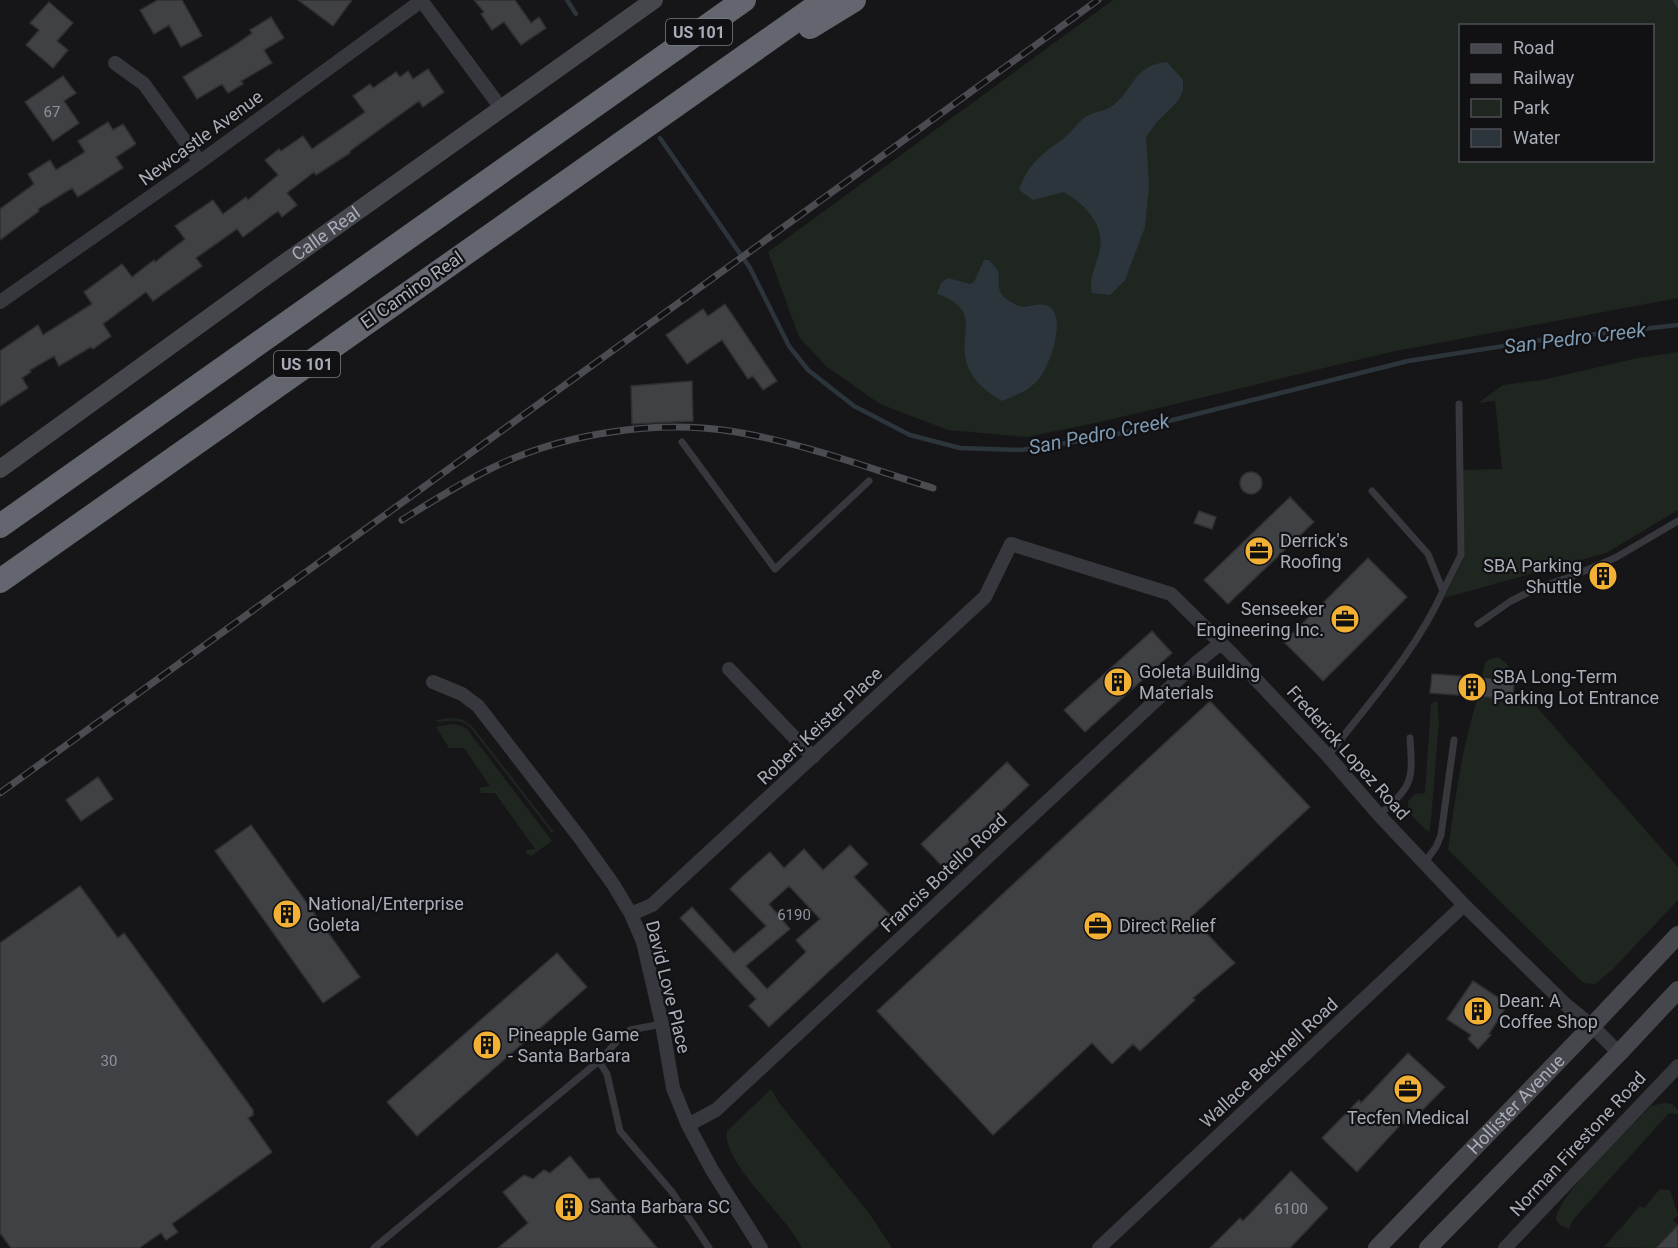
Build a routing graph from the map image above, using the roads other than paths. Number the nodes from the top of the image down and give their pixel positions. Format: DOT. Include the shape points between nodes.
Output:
graph roads {
  1 [pos="654,0"];
  2 [pos="744,0"];
  3 [pos="825,0"];
  4 [pos="854,0"];
  5 [pos="421,1"];
  6 [pos="752,51"];
  7 [pos="115,63"];
  8 [pos="501,108"];
  9 [pos="200,162"];
  10 [pos="0,302"];
  11 [pos="1459,404"];
  12 [pos="682,442"];
  13 [pos="0,469"];
  14 [pos="869,481"];
  15 [pos="1372,491"];
  16 [pos="1678,521"];
  17 [pos="0,526"];
  18 [pos="1011,544"];
  19 [pos="0,581"];
  20 [pos="1443,591"];
  21 [pos="1478,624"];
  22 [pos="1221,643"];
  23 [pos="729,669"];
  24 [pos="434,682"];
  25 [pos="1410,738"];
  26 [pos="1454,740"];
  27 [pos="1328,756"];
  28 [pos="813,757"];
  29 [pos="1379,815"];
  30 [pos="1425,862"];
  31 [pos="1464,905"];
  32 [pos="631,914"];
  33 [pos="1678,935"];
  34 [pos="1678,990"];
  35 [pos="662,1024"];
  36 [pos="1592,1026"];
  37 [pos="1619,1053"];
  38 [pos="598,1061"];
  39 [pos="1678,1066"];
  40 [pos="688,1125"];
  41 [pos="756,1245"];
  42 [pos="374,1248"];
  43 [pos="709,1248"];
  44 [pos="1099,1248"];
  45 [pos="1377,1248"];
  46 [pos="1428,1248"];
  47 [pos="1505,1248"];
  1 -- 8 [label="main road, Calle Real"];
  2 -- 17 [label="highway, US 101"];
  3 -- 6 [label="highway, El Camino Real / US 101"];
  4 -- 6 [label="highway" via="814,25"];
  5 -- 8 [label="street"];
  5 -- 9 [label="street, Newcastle Avenue"];
  6 -- 19 [label="highway, El Camino Real / US 101"];
  7 -- 9 [label="street" via="144,84"];
  8 -- 13 [label="main road, Calle Real"];
  9 -- 10 [label="street, Newcastle Avenue"];
  11 -- 20 [label="lane" via="1461,555"];
  12 -- 14 [label="lane" via="775,569"];
  15 -- 20 [label="lane" via="1428,554"];
  16 -- 21 [label="lane" via="1615,558 1510,601"];
  18 -- 22 [label="street, Frederick Lopez Road" via="1171,594"];
  18 -- 28 [label="street, Robert Keister Place" via="985,597"];
  20 -- 27 [label="lane" via="1412,648"];
  22 -- 27 [label="street, Frederick Lopez Road"];
  22 -- 40 [label="street, Francis Botello Road" via="716,1110"];
  23 -- 28 [label="street"];
  24 -- 32 [label="street, David Love Place" via="478,706 580,838"];
  25 -- 29 [label="lane" via="1409,783"];
  26 -- 30 [label="lane" via="1441,835"];
  27 -- 29 [label="street, Frederick Lopez Road"];
  28 -- 32 [label="street, Robert Keister Place" via="652,905"];
  29 -- 30 [label="street, Frederick Lopez Road"];
  30 -- 31 [label="street, Frederick Lopez Road"];
  31 -- 36 [label="street, Frederick Lopez Road"];
  31 -- 44 [label="street, Wallace Becknell Road"];
  32 -- 35 [label="street, David Love Place" via="643,942"];
  33 -- 36 [label="main road, Hollister Avenue"];
  34 -- 37 [label="main road, Hollister Avenue"];
  35 -- 38 [label="lane" via="630,1030"];
  35 -- 40 [label="street, David Love Place" via="673,1088"];
  36 -- 37 [label="street, Frederick Lopez Road"];
  36 -- 45 [label="main road, Hollister Avenue"];
  37 -- 46 [label="main road, Hollister Avenue"];
  38 -- 42 [label="lane"];
  38 -- 43 [label="lane" via="607,1074 620,1131 672,1192"];
  39 -- 47 [label="street, Norman Firestone Road"];
  40 -- 41 [label="street, David Love Place"];
}
